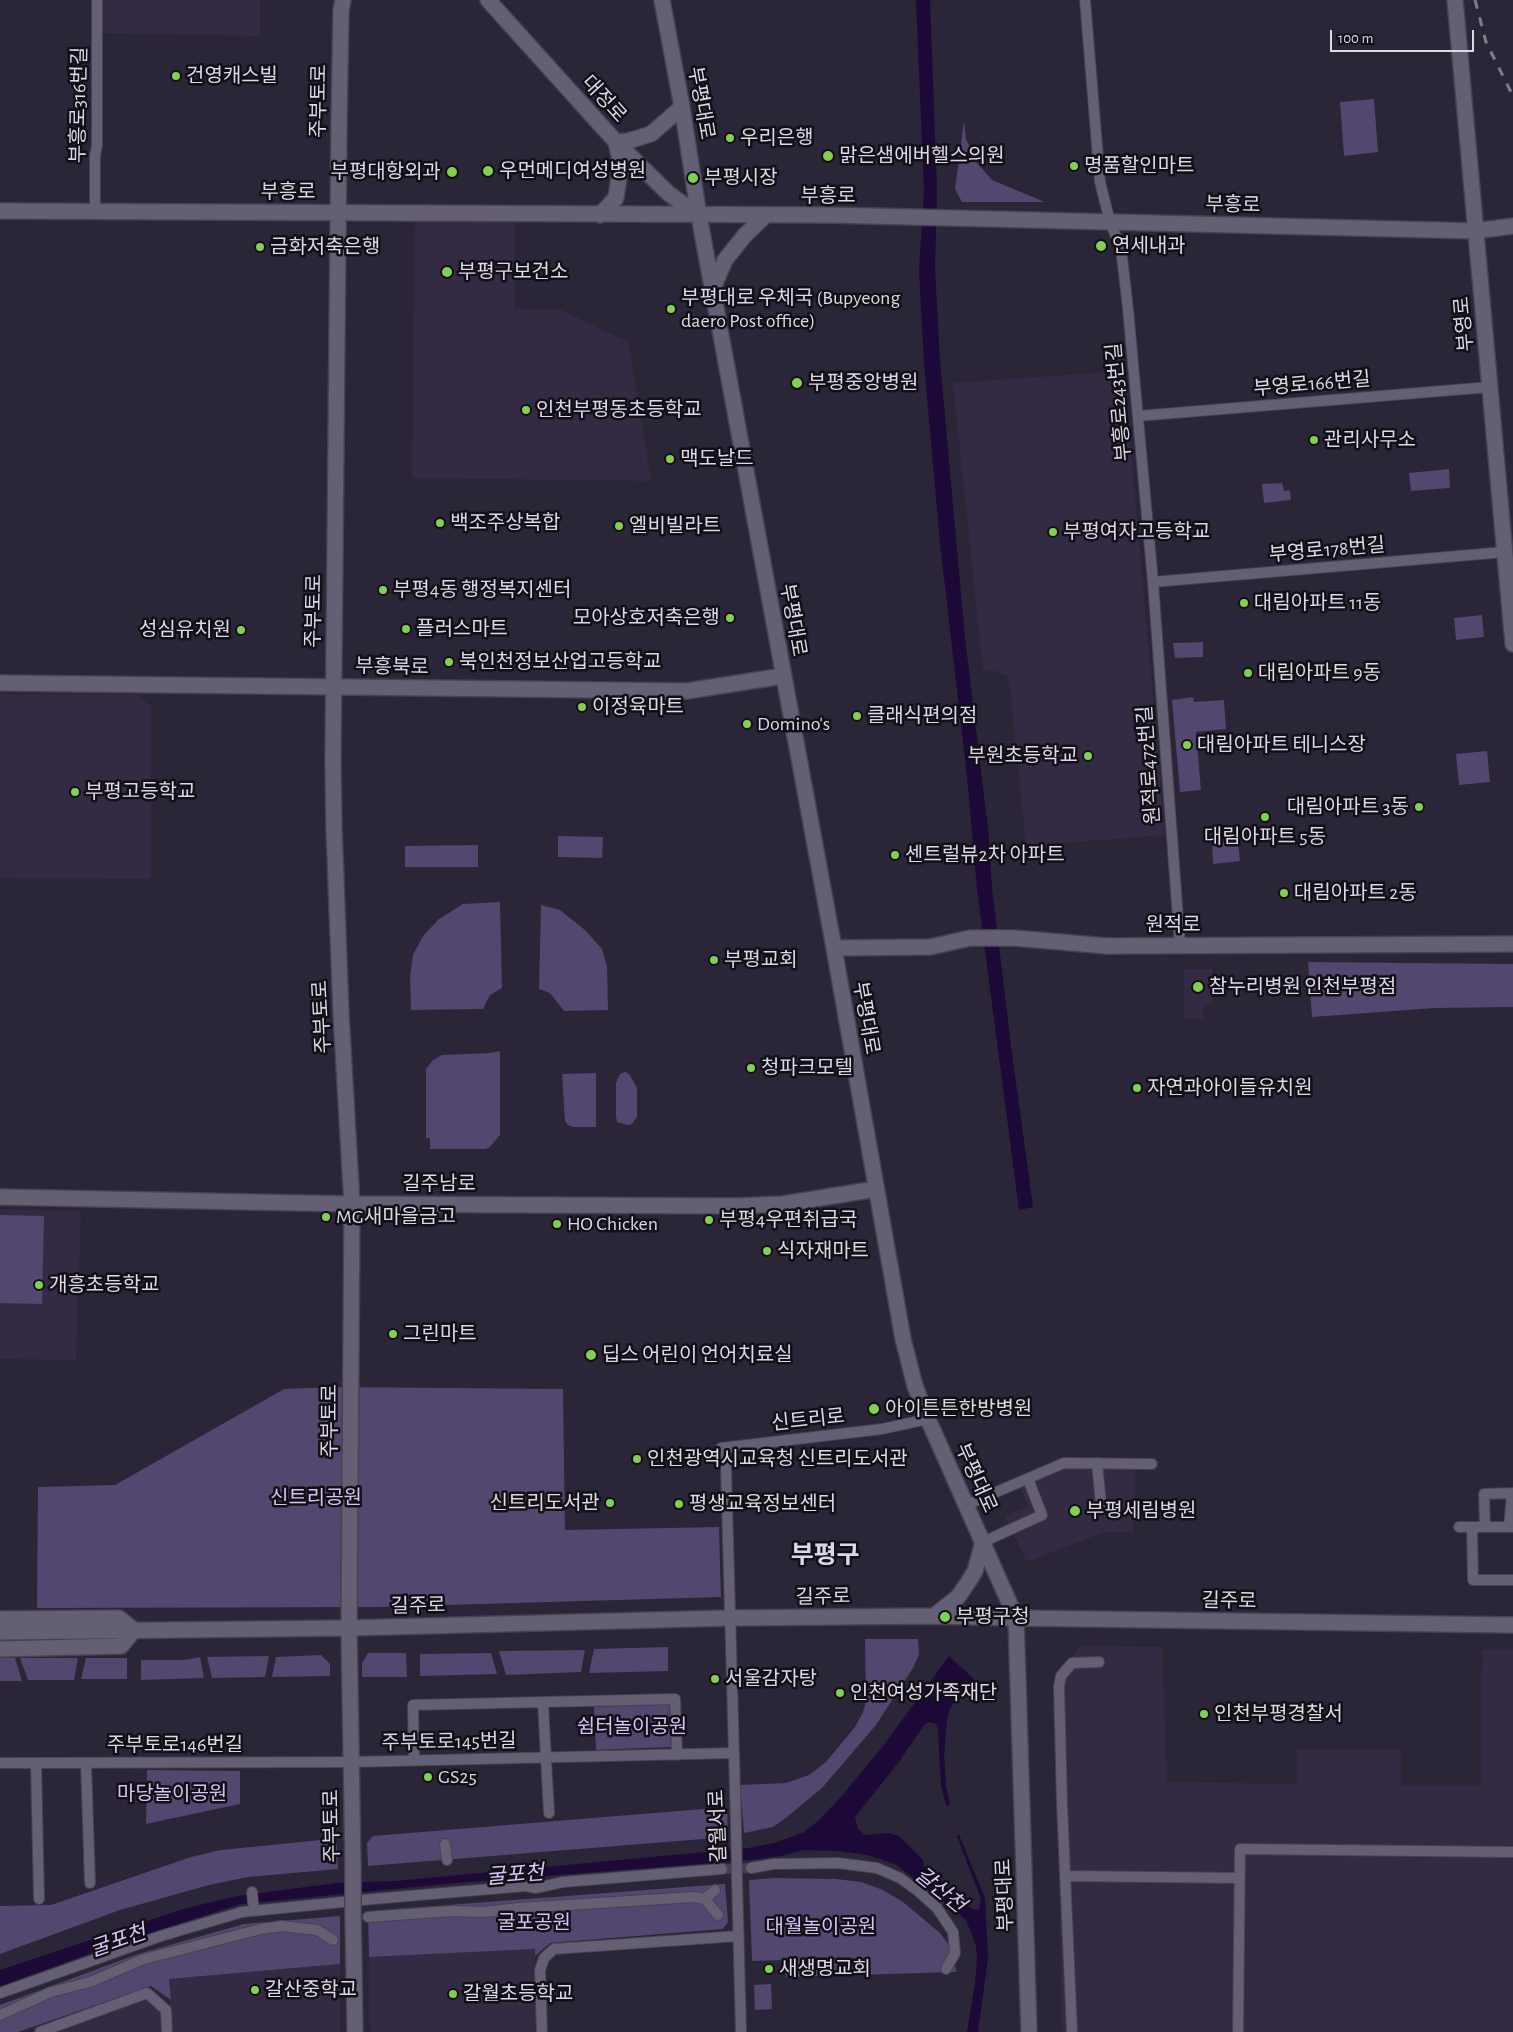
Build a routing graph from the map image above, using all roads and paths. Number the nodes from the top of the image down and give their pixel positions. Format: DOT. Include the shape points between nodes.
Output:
graph roads {
  1 [pos="98,0"];
  2 [pos="343,0"];
  3 [pos="488,0"];
  4 [pos="662,0"];
  5 [pos="1085,0"];
  6 [pos="1455,0"];
  7 [pos="682,107"];
  8 [pos="616,142"];
  9 [pos="0,211"];
  10 [pos="95,211"];
  11 [pos="338,212"];
  12 [pos="600,215"];
  13 [pos="699,216"];
  14 [pos="765,216"];
  15 [pos="1110,222"];
  16 [pos="1513,226"];
  17 [pos="1476,231"];
  18 [pos="713,288"];
  19 [pos="1490,387"];
  20 [pos="1138,416"];
  21 [pos="1505,552"];
  22 [pos="1153,582"];
  23 [pos="1513,644"];
  24 [pos="783,676"];
  25 [pos="0,683"];
  26 [pos="334,687"];
  27 [pos="1513,944"];
  28 [pos="1180,945"];
  29 [pos="834,948"];
  30 [pos="876,1189"];
  31 [pos="0,1197"];
  32 [pos="352,1204"];
  33 [pos="928,1418"];
  34 [pos="721,1448"];
  35 [pos="1097,1463"];
  36 [pos="1152,1464"];
  37 [pos="1028,1478"];
  38 [pos="1512,1493"];
  39 [pos="1101,1504"];
  40 [pos="966,1505"];
  41 [pos="1459,1527"];
  42 [pos="1472,1527"];
  43 [pos="1484,1527"];
  44 [pos="1511,1527"];
  45 [pos="982,1542"];
  46 [pos="1513,1580"];
  47 [pos="934,1616"];
  48 [pos="730,1618"];
  49 [pos="1016,1618"];
  50 [pos="0,1619"];
  51 [pos="1513,1625"];
  52 [pos="349,1628"];
  53 [pos="134,1630"];
  54 [pos="0,1632"];
  55 [pos="0,1649"];
  56 [pos="1099,1662"];
  57 [pos="543,1702"];
  58 [pos="734,1753"];
  59 [pos="677,1754"];
  60 [pos="547,1757"];
  61 [pos="414,1760"];
  62 [pos="351,1762"];
  63 [pos="0,1763"];
  64 [pos="36,1763"];
  65 [pos="86,1763"];
  66 [pos="549,1813"];
  67 [pos="445,1844"];
  68 [pos="1513,1852"];
  69 [pos="447,1860"];
  70 [pos="751,1868"];
  71 [pos="722,1869"];
  72 [pos="1065,1876"];
  73 [pos="1239,1878"];
  74 [pos="90,1883"];
  75 [pos="715,1890"];
  76 [pos="39,1899"];
  77 [pos="705,1899"];
  78 [pos="361,1915"];
  79 [pos="718,1915"];
  80 [pos="738,1936"];
  81 [pos="333,1940"];
  82 [pos="946,1969"];
  83 [pos="0,1993"];
  84 [pos="0,2015"];
  85 [pos="40,2032"];
  86 [pos="166,2032"];
  87 [pos="355,2032"];
  88 [pos="542,2032"];
  89 [pos="741,2032"];
  90 [pos="1029,2032"];
  91 [pos="1072,2032"];
  92 [pos="1238,2032"];
  1 -- 10 [label="street, 부흥로316번길"];
  2 -- 11 [label="main road, 주부토로"];
  3 -- 8 [label="main road, 대정로"];
  4 -- 7 [label="main road, 부평대로"];
  5 -- 15 [label="street, 부흥로243번길" via="1100,182"];
  6 -- 17 [label="main road, 부영로"];
  7 -- 8 [label="main road" via="651,134"];
  7 -- 13 [label="main road, 부평대로"];
  8 -- 12 [label="main road" via="621,164 616,198"];
  8 -- 13 [label="main road, 대정로" via="668,194"];
  9 -- 10 [label="main road, 부흥로"];
  10 -- 11 [label="main road, 부흥로"];
  11 -- 12 [label="main road, 부흥로"];
  11 -- 26 [label="main road, 주부토로"];
  12 -- 13 [label="main road, 부흥로"];
  13 -- 14 [label="main road, 부흥로"];
  13 -- 18 [label="main road, 부평대로"];
  14 -- 15 [label="main road, 부흥로"];
  14 -- 18 [label="main road" via="725,260"];
  15 -- 17 [label="main road, 부흥로"];
  15 -- 20 [label="street, 부흥로243번길" via="1121,248"];
  16 -- 17 [label="main road, 부흥로"];
  17 -- 19 [label="main road, 부영로"];
  18 -- 24 [label="main road, 부평대로"];
  19 -- 20 [label="street, 부영로166번길"];
  19 -- 21 [label="main road, 부영로"];
  20 -- 22 [label="street, 부흥로243번길"];
  21 -- 22 [label="street, 부영로178번길"];
  21 -- 23 [label="main road, 부영로"];
  22 -- 28 [label="street, 원적로472번길"];
  24 -- 26 [label="main road, 부흥북로" via="687,691"];
  24 -- 29 [label="main road, 부평대로"];
  25 -- 26 [label="main road, 부흥북로"];
  26 -- 32 [label="main road, 주부토로" via="334,828"];
  27 -- 28 [label="main road, 원적로"];
  28 -- 29 [label="main road, 원적로" via="1107,946 1014,938 970,938 930,947"];
  29 -- 30 [label="main road, 부평대로"];
  30 -- 32 [label="main road, 길주남로" via="783,1204 735,1206"];
  30 -- 33 [label="main road, 부평대로" via="904,1348"];
  31 -- 32 [label="main road, 길주남로"];
  32 -- 52 [label="main road, 주부토로"];
  33 -- 34 [label="street, 신트리로" via="882,1430"];
  33 -- 40 [label="main road, 부평대로"];
  34 -- 48 [label="street, 갈월서로" via="726,1468"];
  35 -- 36 [label="street"];
  35 -- 37 [label="street" via="1064,1463"];
  35 -- 39 [label="street"];
  37 -- 40 [label="street"];
  37 -- 45 [label="street" via="1042,1515"];
  38 -- 43 [label="street" via="1484,1494"];
  38 -- 44 [label="street"];
  40 -- 45 [label="main road, 부평대로"];
  41 -- 42 [label="street"];
  42 -- 43 [label="street"];
  42 -- 46 [label="street" via="1473,1580"];
  43 -- 44 [label="street"];
  45 -- 47 [label="main road" via="969,1582"];
  45 -- 49 [label="main road, 부평대로"];
  47 -- 48 [label="main road, 길주로"];
  47 -- 49 [label="main road, 길주로"];
  48 -- 52 [label="main road, 길주로"];
  48 -- 58 [label="street, 갈월서로"];
  49 -- 51 [label="main road, 길주로"];
  49 -- 90 [label="main road, 부평대로"];
  50 -- 53 [label="main road" via="119,1618"];
  52 -- 53 [label="main road, 길주로"];
  52 -- 62 [label="main road, 주부토로"];
  53 -- 54 [label="main road, 길주로"];
  53 -- 55 [label="main road" via="121,1646"];
  56 -- 72 [label="street" via="1072,1662 1060,1676"];
  57 -- 59 [label="street" via="675,1699"];
  57 -- 60 [label="street, 주부토로145번길"];
  57 -- 61 [label="street" via="413,1705"];
  58 -- 59 [label="street, 주부토로145번길"];
  58 -- 80 [label="street, 갈월서로, bridge"];
  59 -- 60 [label="street, 주부토로145번길"];
  60 -- 61 [label="street, 주부토로145번길"];
  60 -- 66 [label="street, 주부토로145번길"];
  61 -- 62 [label="street, 주부토로145번길"];
  62 -- 65 [label="street, 주부토로146번길"];
  62 -- 78 [label="main road, 주부토로, bridge" via="353,1868"];
  63 -- 64 [label="street, 주부토로146번길"];
  64 -- 65 [label="street, 주부토로146번길"];
  64 -- 76 [label="street"];
  65 -- 74 [label="street"];
  67 -- 69 [label="street"];
  68 -- 73 [label="street" via="1240,1849"];
  70 -- 82 [label="street" via="772,1864 838,1863 877,1868 900,1878 937,1908 953,1932 955,1953"];
  71 -- 83 [label="street" via="242,1912 161,1936"];
  72 -- 73 [label="street"];
  72 -- 91 [label="street"];
  73 -- 92 [label="street"];
  75 -- 77 [label="street"];
  77 -- 78 [label="street" via="674,1897 484,1912"];
  77 -- 79 [label="street"];
  78 -- 87 [label="main road, 주부토로"];
  80 -- 88 [label="street" via="554,1950 544,1958 540,1970"];
  80 -- 89 [label="street, 갈월서로"];
  81 -- 84 [label="street" via="318,1930 282,1926 215,1939 167,1956 144,1959 90,1982 51,1992"];
  85 -- 86 [label="street" via="148,1993 166,2010"];
}
